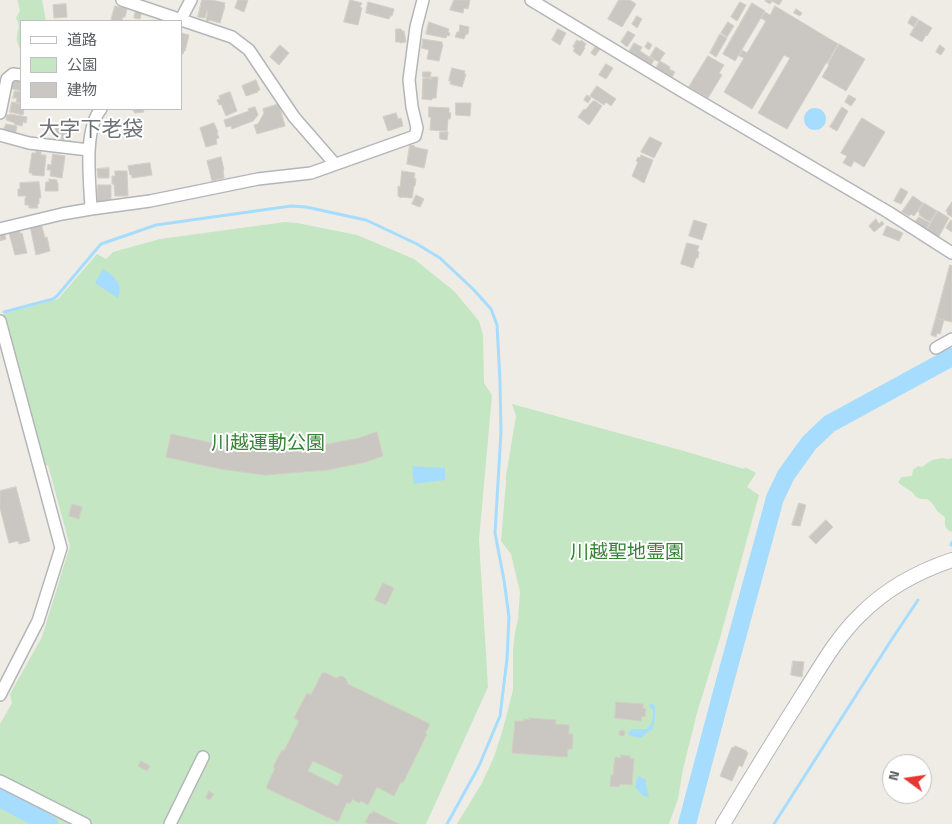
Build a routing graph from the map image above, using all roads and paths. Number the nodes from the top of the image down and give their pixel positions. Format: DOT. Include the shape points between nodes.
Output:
graph roads {
  1 [pos="122,0"];
  2 [pos="191,0"];
  3 [pos="423,0"];
  4 [pos="532,0"];
  5 [pos="181,20"];
  6 [pos="182,20"];
  7 [pos="20,75"];
  8 [pos="100,110"];
  9 [pos="0,113"];
  10 [pos="0,135"];
  11 [pos="88,150"];
  12 [pos="335,164"];
  13 [pos="91,209"];
  14 [pos="0,229"];
  15 [pos="952,254"];
  16 [pos="0,321"];
  17 [pos="952,339"];
  18 [pos="936,348"];
  19 [pos="952,560"];
  20 [pos="0,695"];
  21 [pos="203,757"];
  22 [pos="0,781"];
  23 [pos="85,824"];
  24 [pos="170,824"];
  25 [pos="723,824"];
  1 -- 5 [label="street"];
  2 -- 5 [label="street"];
  3 -- 12 [label="street" via="409,80 417,128 415,136"];
  4 -- 15 [label="street" via="888,212"];
  6 -- 12 [label="street" via="232,37 249,50 294,117"];
  7 -- 9 [label="street" via="13,74 7,79"];
  8 -- 11 [label="street" via="93,124"];
  10 -- 11 [label="street" via="30,143"];
  11 -- 13 [label="street"];
  12 -- 13 [label="street" via="311,173 258,179 150,201"];
  13 -- 14 [label="street"];
  16 -- 20 [label="street" via="61,548 38,622"];
  17 -- 18 [label="street"];
  19 -- 25 [label="street" via="914,576 882,595 861,614 826,657"];
  21 -- 24 [label="street"];
  22 -- 23 [label="street"];
}
